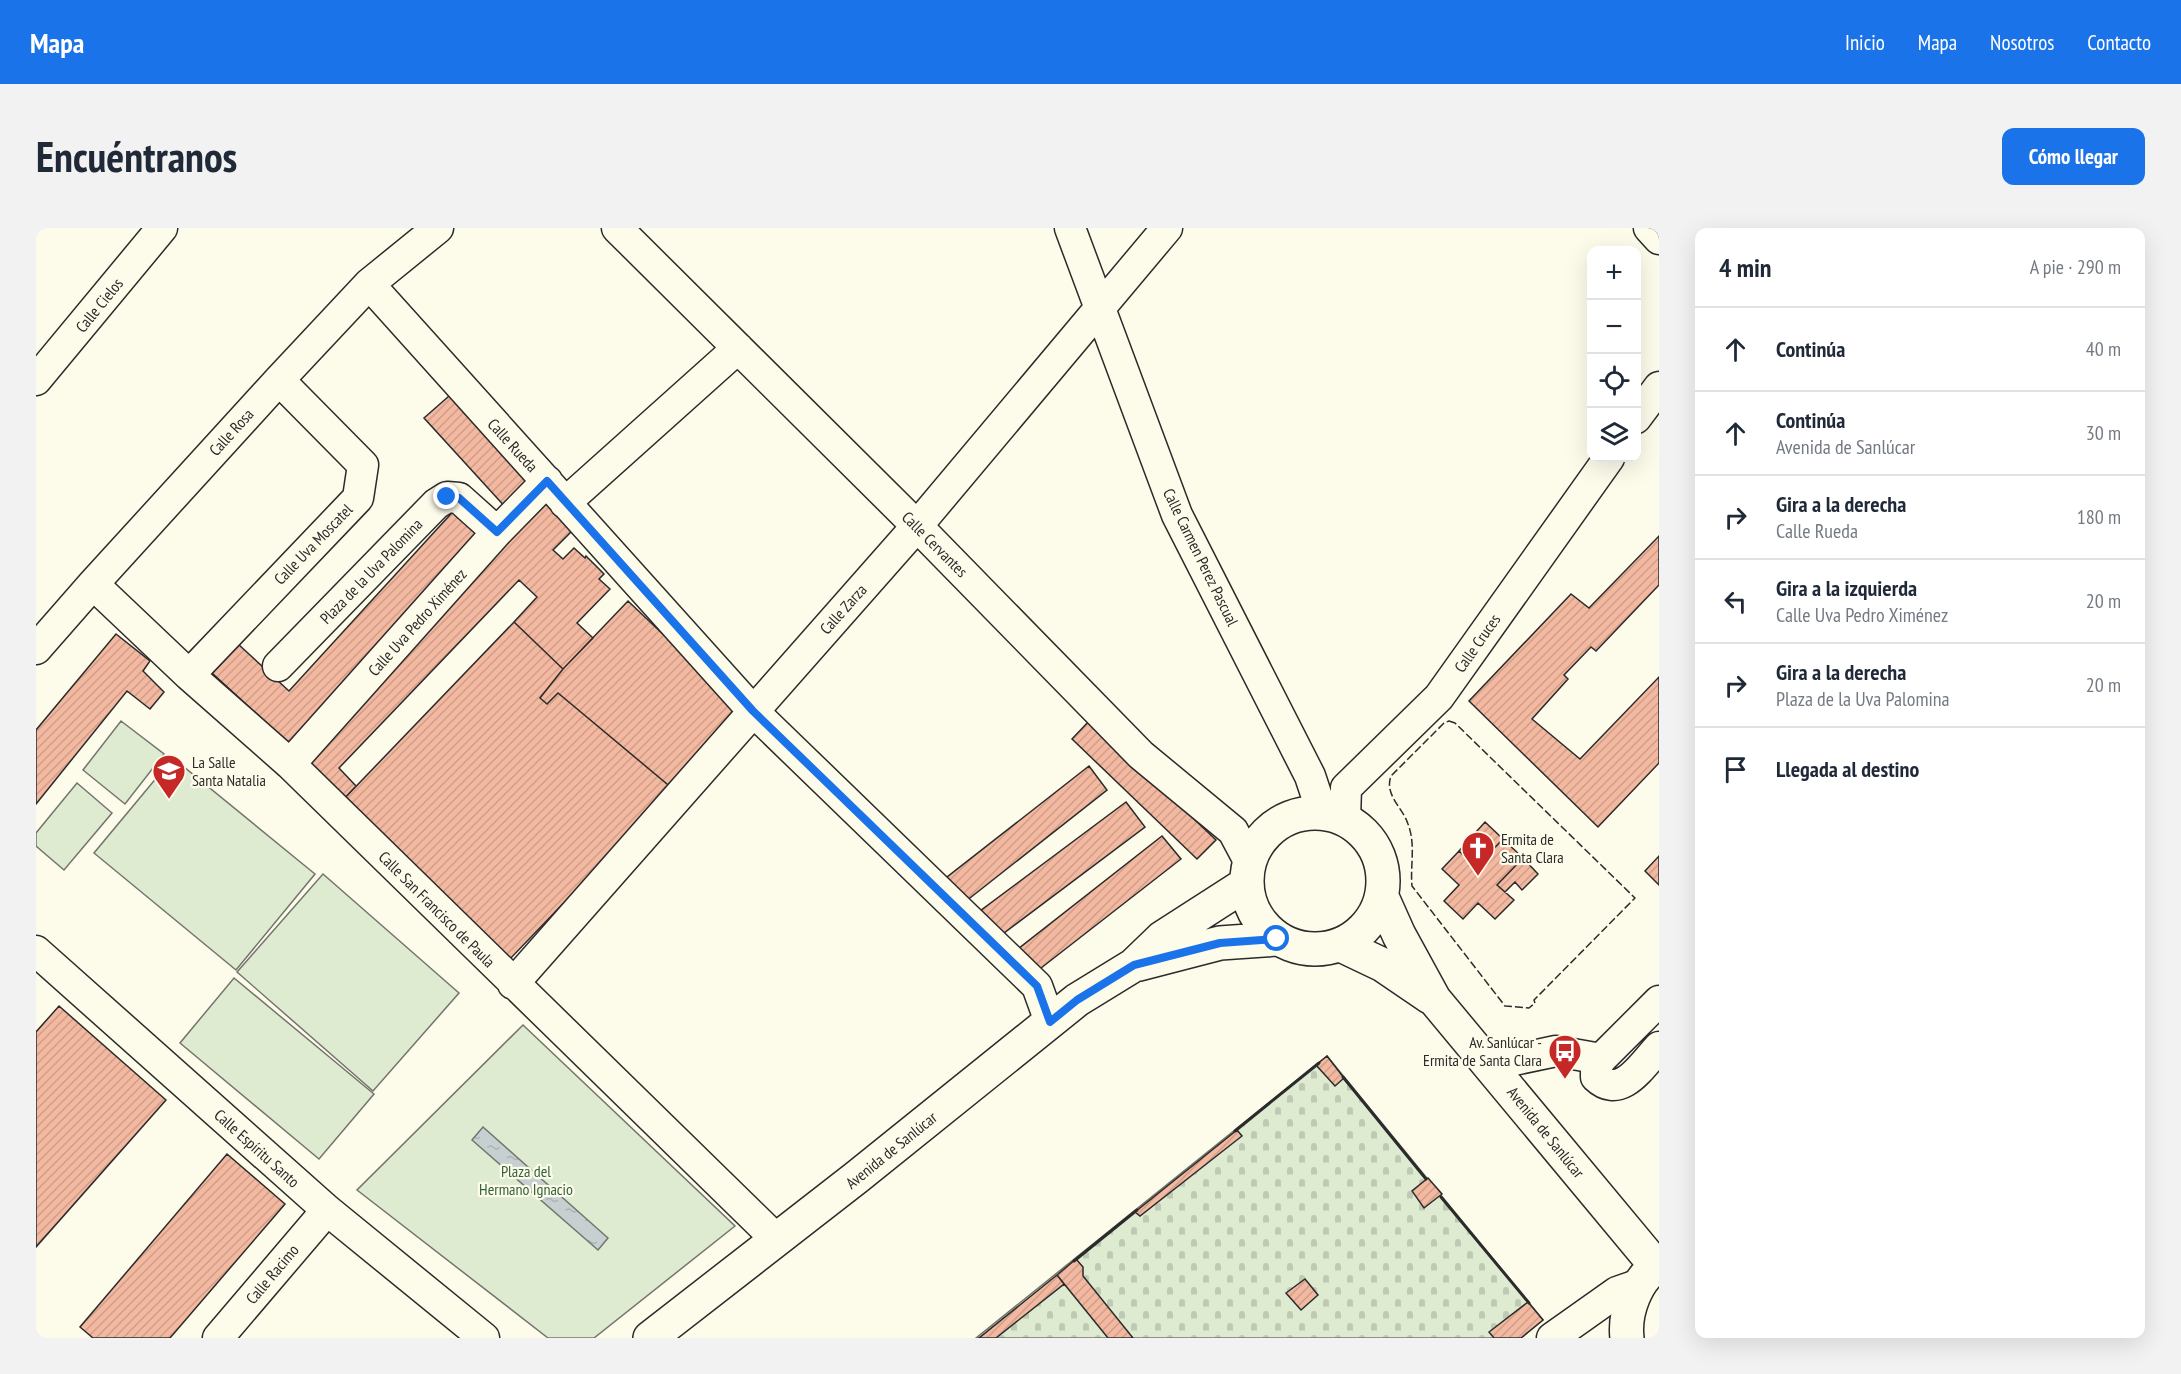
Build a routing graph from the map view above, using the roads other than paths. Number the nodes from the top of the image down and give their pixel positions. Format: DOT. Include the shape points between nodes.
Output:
graph roads {
  1 [pos="162,228"];
  2 [pos="438,228"];
  3 [pos="617,228"];
  4 [pos="1070,228"];
  5 [pos="1167,228"];
  6 [pos="1649,228"];
  7 [pos="1659,238"];
  8 [pos="369,284"];
  9 [pos="1100,310"];
  10 [pos="738,348"];
  11 [pos="36,380"];
  12 [pos="279,380"];
  13 [pos="1659,387"];
  14 [pos="1641,411"];
  15 [pos="1606,462"];
  16 [pos="556,492"];
  17 [pos="917,526"];
  18 [pos="497,532"];
  19 [pos="93,584"];
  20 [pos="36,649"];
  21 [pos="278,666"];
  22 [pos="189,675"];
  23 [pos="753,711"];
  24 [pos="290,764"];
  25 [pos="1334,815"];
  26 [pos="1247,872"];
  27 [pos="1382,897"];
  28 [pos="1277,939"];
  29 [pos="1341,945"];
  30 [pos="40,964"];
  31 [pos="1134,965"];
  32 [pos="513,984"];
  33 [pos="1434,999"];
  34 [pos="1659,1001"];
  35 [pos="1050,1022"];
  36 [pos="1659,1047"];
  37 [pos="1601,1059"];
  38 [pos="1490,1065"];
  39 [pos="327,1210"];
  40 [pos="776,1239"];
  41 [pos="1652,1272"];
  42 [pos="218,1338"];
  43 [pos="484,1338"];
  44 [pos="650,1338"];
  45 [pos="1552,1338"];
  46 [pos="1627,1338"];
  1 -- 11 [label="street, Calle Cielos"];
  2 -- 8 [label="street, Calle Rosa"];
  3 -- 10 [label="street, Calle Cervantes"];
  4 -- 9 [label="street, Calle Carmen Perez Pascual"];
  5 -- 9 [label="street, Calle Zarza"];
  6 -- 7 [label="street"];
  8 -- 12 [label="street, Calle Rosa"];
  8 -- 16 [label="street, Calle Rueda"];
  9 -- 17 [label="street, Calle Zarza"];
  9 -- 25 [label="street, Calle Carmen Perez Pascual" via="1177,515 1310,776"];
  10 -- 16 [label="street, Calle Uva Pedro Ximénez"];
  10 -- 17 [label="street, Calle Cervantes"];
  12 -- 19 [label="street, Calle Rosa"];
  12 -- 22 [label="street, Calle Uva Moscatel" via="363,465 358,498"];
  13 -- 14 [label="street"];
  15 -- 25 [label="street, Calle Cruces" via="1439,697 1347,788"];
  16 -- 18 [label="street, Calle Uva Pedro Ximénez"];
  16 -- 23 [label="street, Calle Rueda"];
  17 -- 23 [label="street, Calle Zarza"];
  17 -- 26 [label="street, Calle Cervantes" via="1141,755 1233,831"];
  18 -- 21 [label="street, Plaza de la Uva Palomina" via="459,498 447,497"];
  18 -- 24 [label="street, Calle Uva Pedro Ximénez"];
  19 -- 20 [label="street, Calle Rosa"];
  19 -- 22 [label="street, Calle San Francisco de Paula"];
  22 -- 24 [label="street, Calle San Francisco de Paula"];
  23 -- 32 [label="street, Calle Zarza"];
  23 -- 35 [label="street, Calle Rueda" via="1037,986"];
  24 -- 32 [label="street, Calle San Francisco de Paula"];
  25 -- 26 [label="main road" via="1299,814 1277,823 1260,839"];
  25 -- 27 [label="main road" via="1364,833 1378,852 1384,875"];
  26 -- 28 [label="main road" via="1250,905 1261,924"];
  26 -- 31 [label="main road" via="1162,938"];
  27 -- 29 [label="main road" via="1374,917"];
  27 -- 33 [label="main road"];
  28 -- 29 [label="main road" via="1320,950"];
  28 -- 31 [label="main road" via="1220,943"];
  29 -- 33 [label="main road" via="1383,965"];
  30 -- 39 [label="street, Calle Espíritu Santo"];
  31 -- 35 [label="main road, Avenida de Sanlúcar" via="1077,1000"];
  32 -- 40 [label="street, Calle San Francisco de Paula"];
  33 -- 38 [label="main road, Avenida de Sanlúcar"];
  34 -- 37 [label="street"];
  35 -- 40 [label="main road, Avenida de Sanlúcar"];
  36 -- 37 [label="street" via="1625,1082 1614,1086 1596,1077"];
  37 -- 38 [label="street" via="1556,1051"];
  38 -- 41 [label="main road, Avenida de Sanlúcar"];
  39 -- 42 [label="street, Calle Racimo"];
  39 -- 43 [label="street, Calle Espíritu Santo"];
  40 -- 44 [label="main road, Avenida de Sanlúcar"];
  41 -- 45 [label="street"];
  41 -- 46 [label="main road" via="1630,1304"];
}
